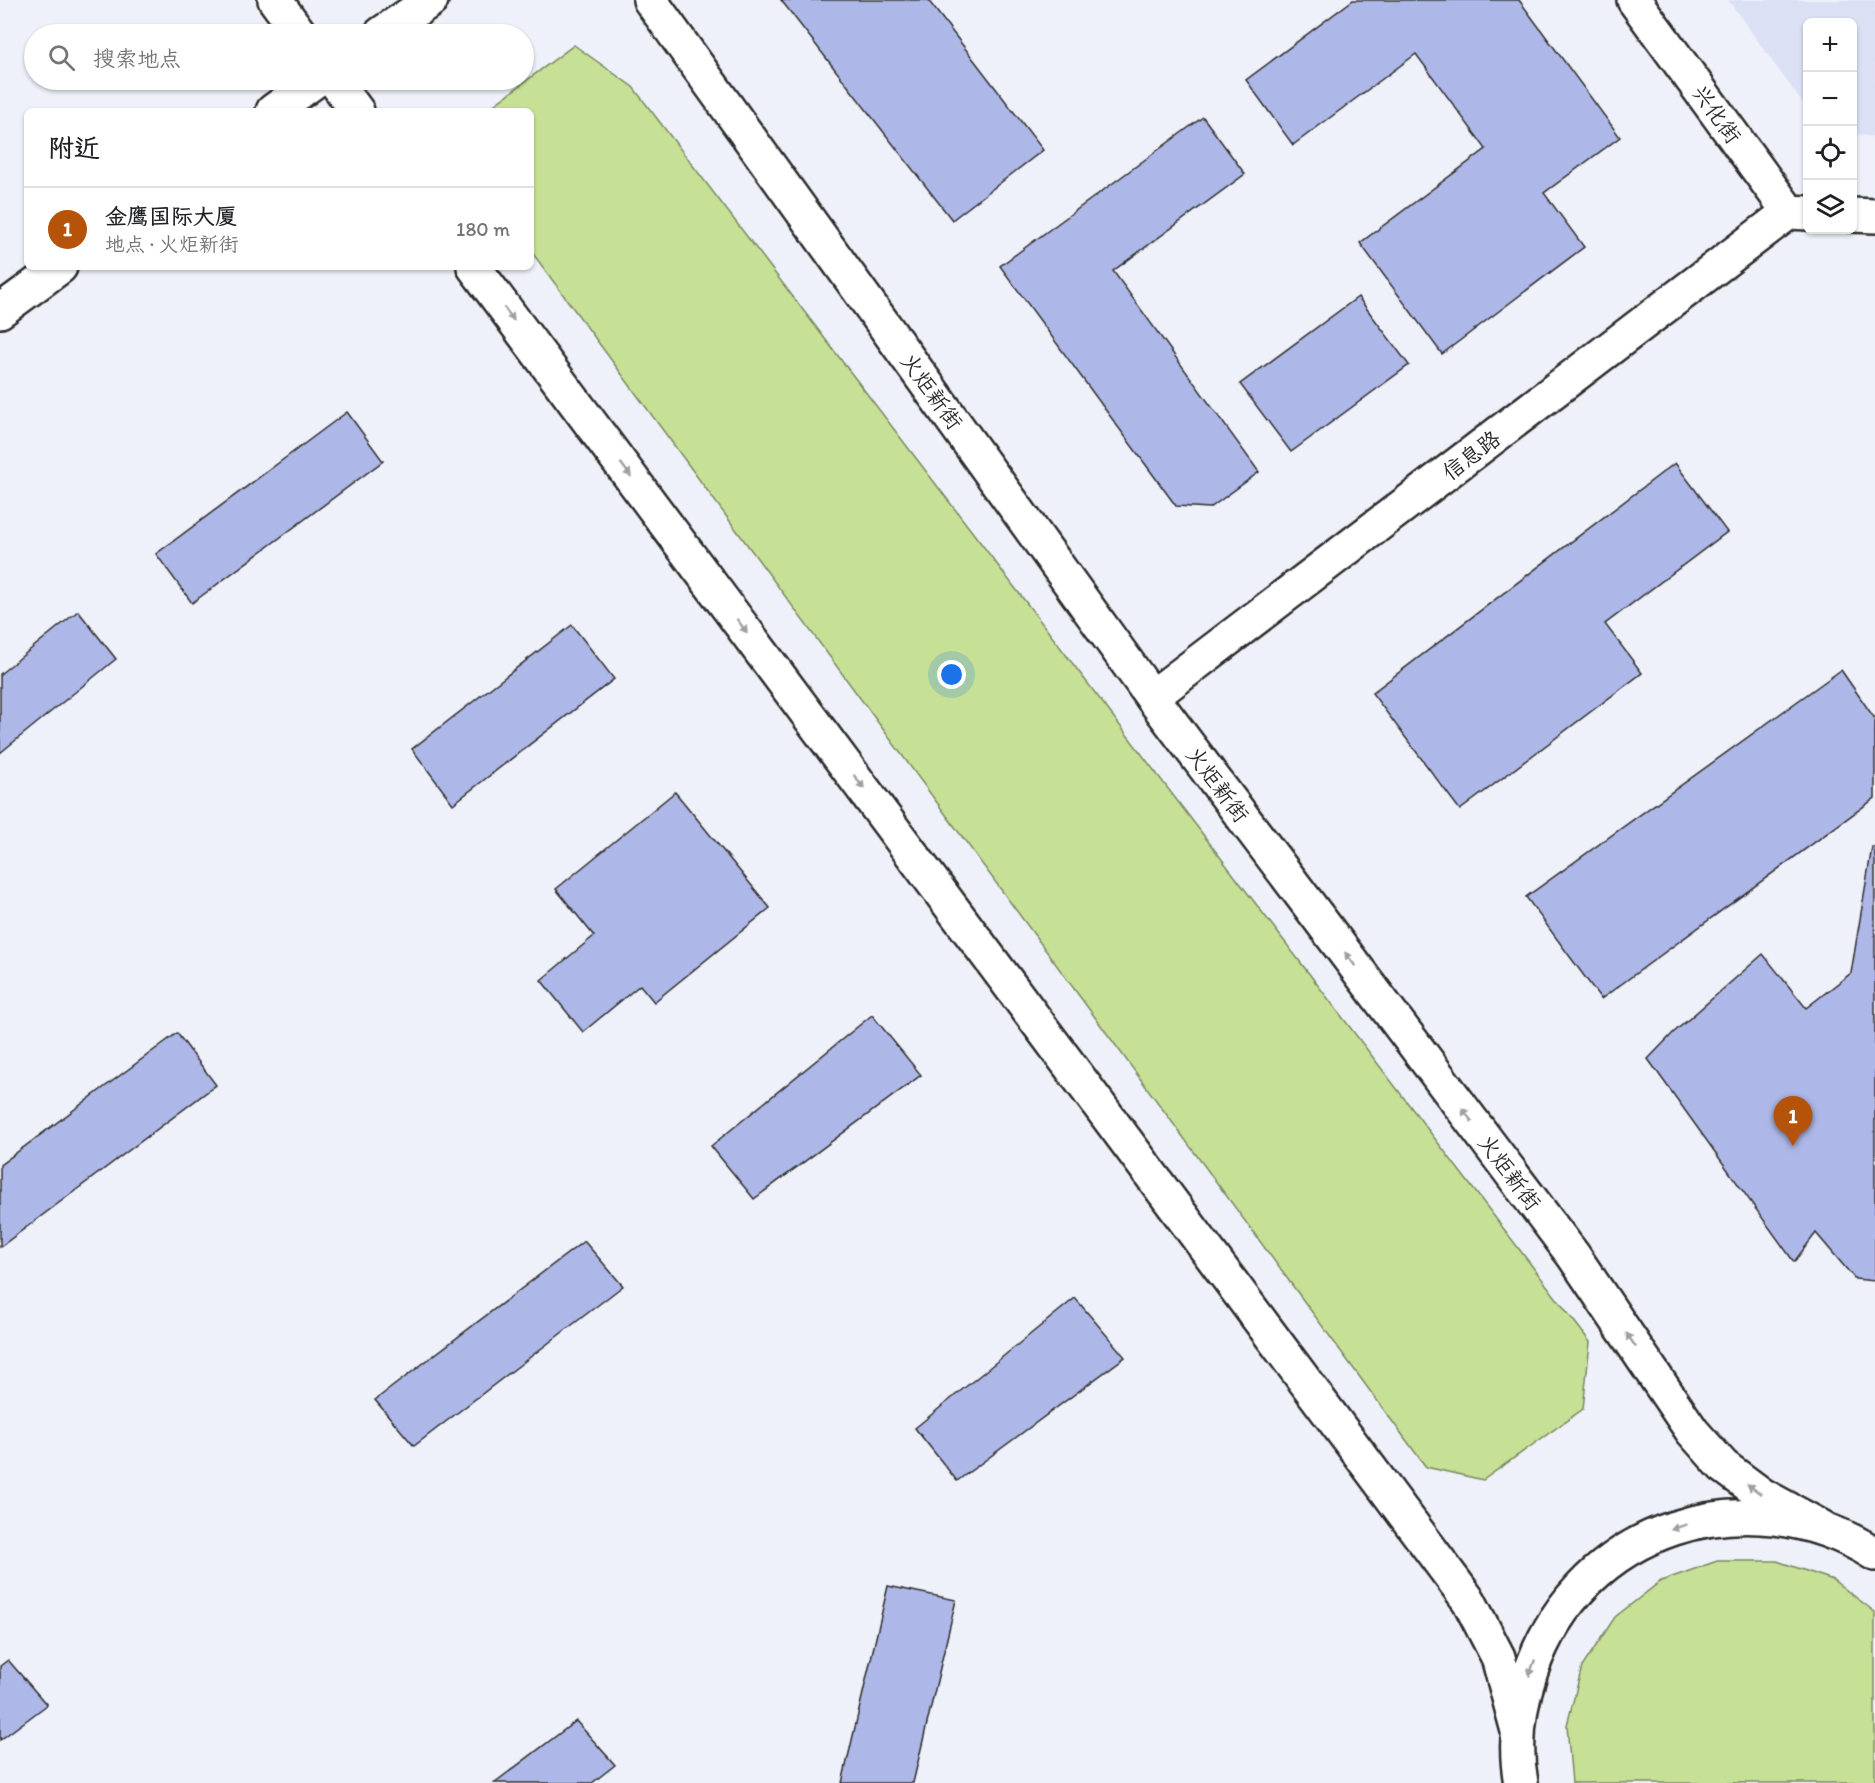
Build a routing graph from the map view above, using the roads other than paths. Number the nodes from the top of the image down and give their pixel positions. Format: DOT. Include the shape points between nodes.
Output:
graph roads {
  1 [pos="275,0"];
  2 [pos="431,0"];
  3 [pos="650,0"];
  4 [pos="1634,0"];
  5 [pos="293,24"];
  6 [pos="396,24"];
  7 [pos="302,90"];
  8 [pos="341,90"];
  9 [pos="277,108"];
  10 [pos="355,108"];
  11 [pos="1798,213"];
  12 [pos="1857,215"];
  13 [pos="1875,216"];
  14 [pos="56,270"];
  15 [pos="476,270"];
  16 [pos="0,311"];
  17 [pos="1152,697"];
  18 [pos="1823,1528"];
  19 [pos="1870,1548"];
  20 [pos="1518,1731"];
  21 [pos="1521,1783"];
  1 -- 5 [label="main road"];
  2 -- 6 [label="main road"];
  3 -- 17 [label="main road, 火炬新街"];
  4 -- 11 [label="main road, 兴化街"];
  7 -- 9 [label="main road"];
  8 -- 10 [label="main road"];
  11 -- 17 [label="main road, 信息路"];
  12 -- 13 [label="main road"];
  14 -- 16 [label="main road"];
  15 -- 20 [label="main road, one-way" via="1469,1601 1498,1657"];
  18 -- 17 [label="main road, 火炬新街, one-way" via="1762,1495 1731,1472 1692,1431 1573,1255"];
  18 -- 19 [label="main road"];
  18 -- 20 [label="main road, one-way" via="1774,1516 1732,1516 1691,1522 1652,1536 1616,1556 1571,1599 1538,1651 1524,1690"];
  20 -- 21 [label="main road"];
}
